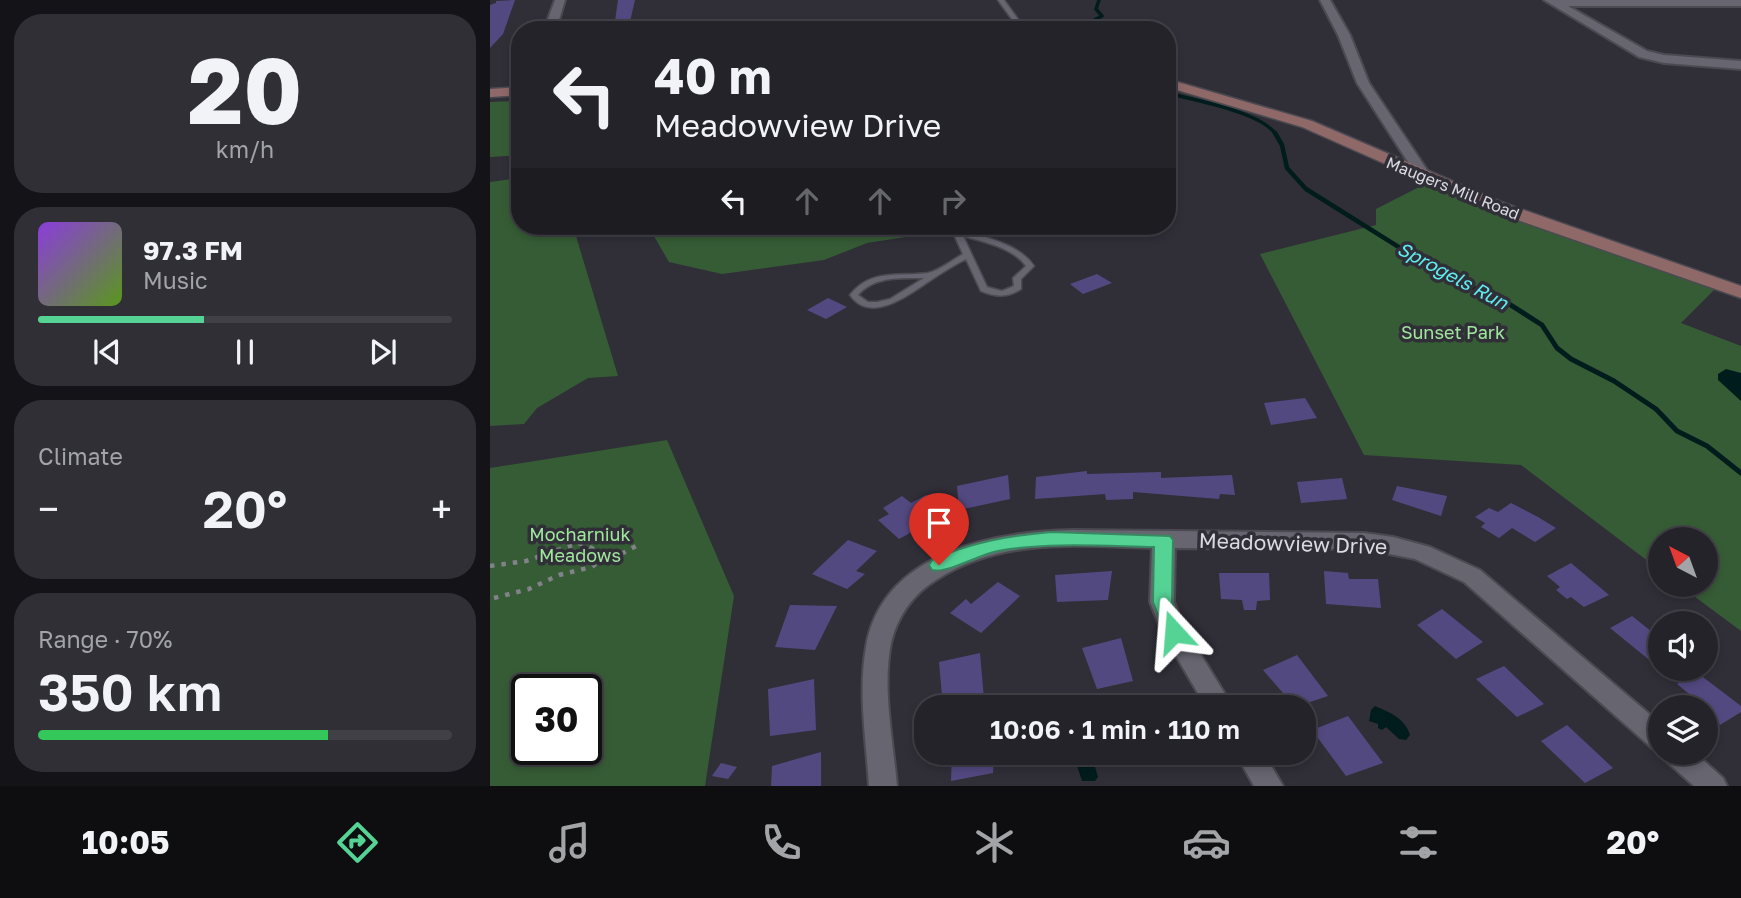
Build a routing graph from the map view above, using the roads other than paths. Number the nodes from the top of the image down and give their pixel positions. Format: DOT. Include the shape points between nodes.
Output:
graph roads {
  1 [pos="560,0"];
  2 [pos="1001,0"];
  3 [pos="1325,0"];
  4 [pos="1551,1"];
  5 [pos="1741,3"];
  6 [pos="553,21"];
  7 [pos="1016,21"];
  8 [pos="1741,65"];
  9 [pos="1176,86"];
  10 [pos="511,92"];
  11 [pos="490,93"];
  12 [pos="1424,176"];
  13 [pos="959,235"];
  14 [pos="972,235"];
  15 [pos="967,255"];
  16 [pos="935,275"];
  17 [pos="1741,292"];
  18 [pos="1164,540"];
  19 [pos="1213,695"];
  20 [pos="1648,729"];
  21 [pos="1256,765"];
  22 [pos="1690,765"];
  23 [pos="883,786"];
  24 [pos="1269,786"];
  25 [pos="1713,786"];
  1 -- 6 [label="street"];
  2 -- 7 [label="lane"];
  3 -- 12 [label="street" via="1363,83"];
  4 -- 5 [label="street"];
  4 -- 8 [label="street" via="1643,54"];
  9 -- 12 [label="street, Maugers Mill Road" via="1307,124"];
  10 -- 11 [label="street"];
  12 -- 17 [label="street, Maugers Mill Road" via="1495,206"];
  13 -- 15 [label="lane"];
  14 -- 15 [label="lane" via="1028,260 1030,266 1017,278 1018,287 996,294 984,289"];
  15 -- 16 [label="lane"];
  16 -- 16 [label="lane" via="886,304 864,304 854,295 873,281"];
  18 -- 19 [label="street" via="1162,602 1174,632"];
  18 -- 20 [label="street, Meadowview Drive" via="1364,541 1422,553 1472,576"];
  18 -- 23 [label="street, Meadowview Drive" via="1051,538 997,544 939,565 915,584 897,601 875,652"];
  21 -- 24 [label="street"];
  22 -- 25 [label="street"];
}
